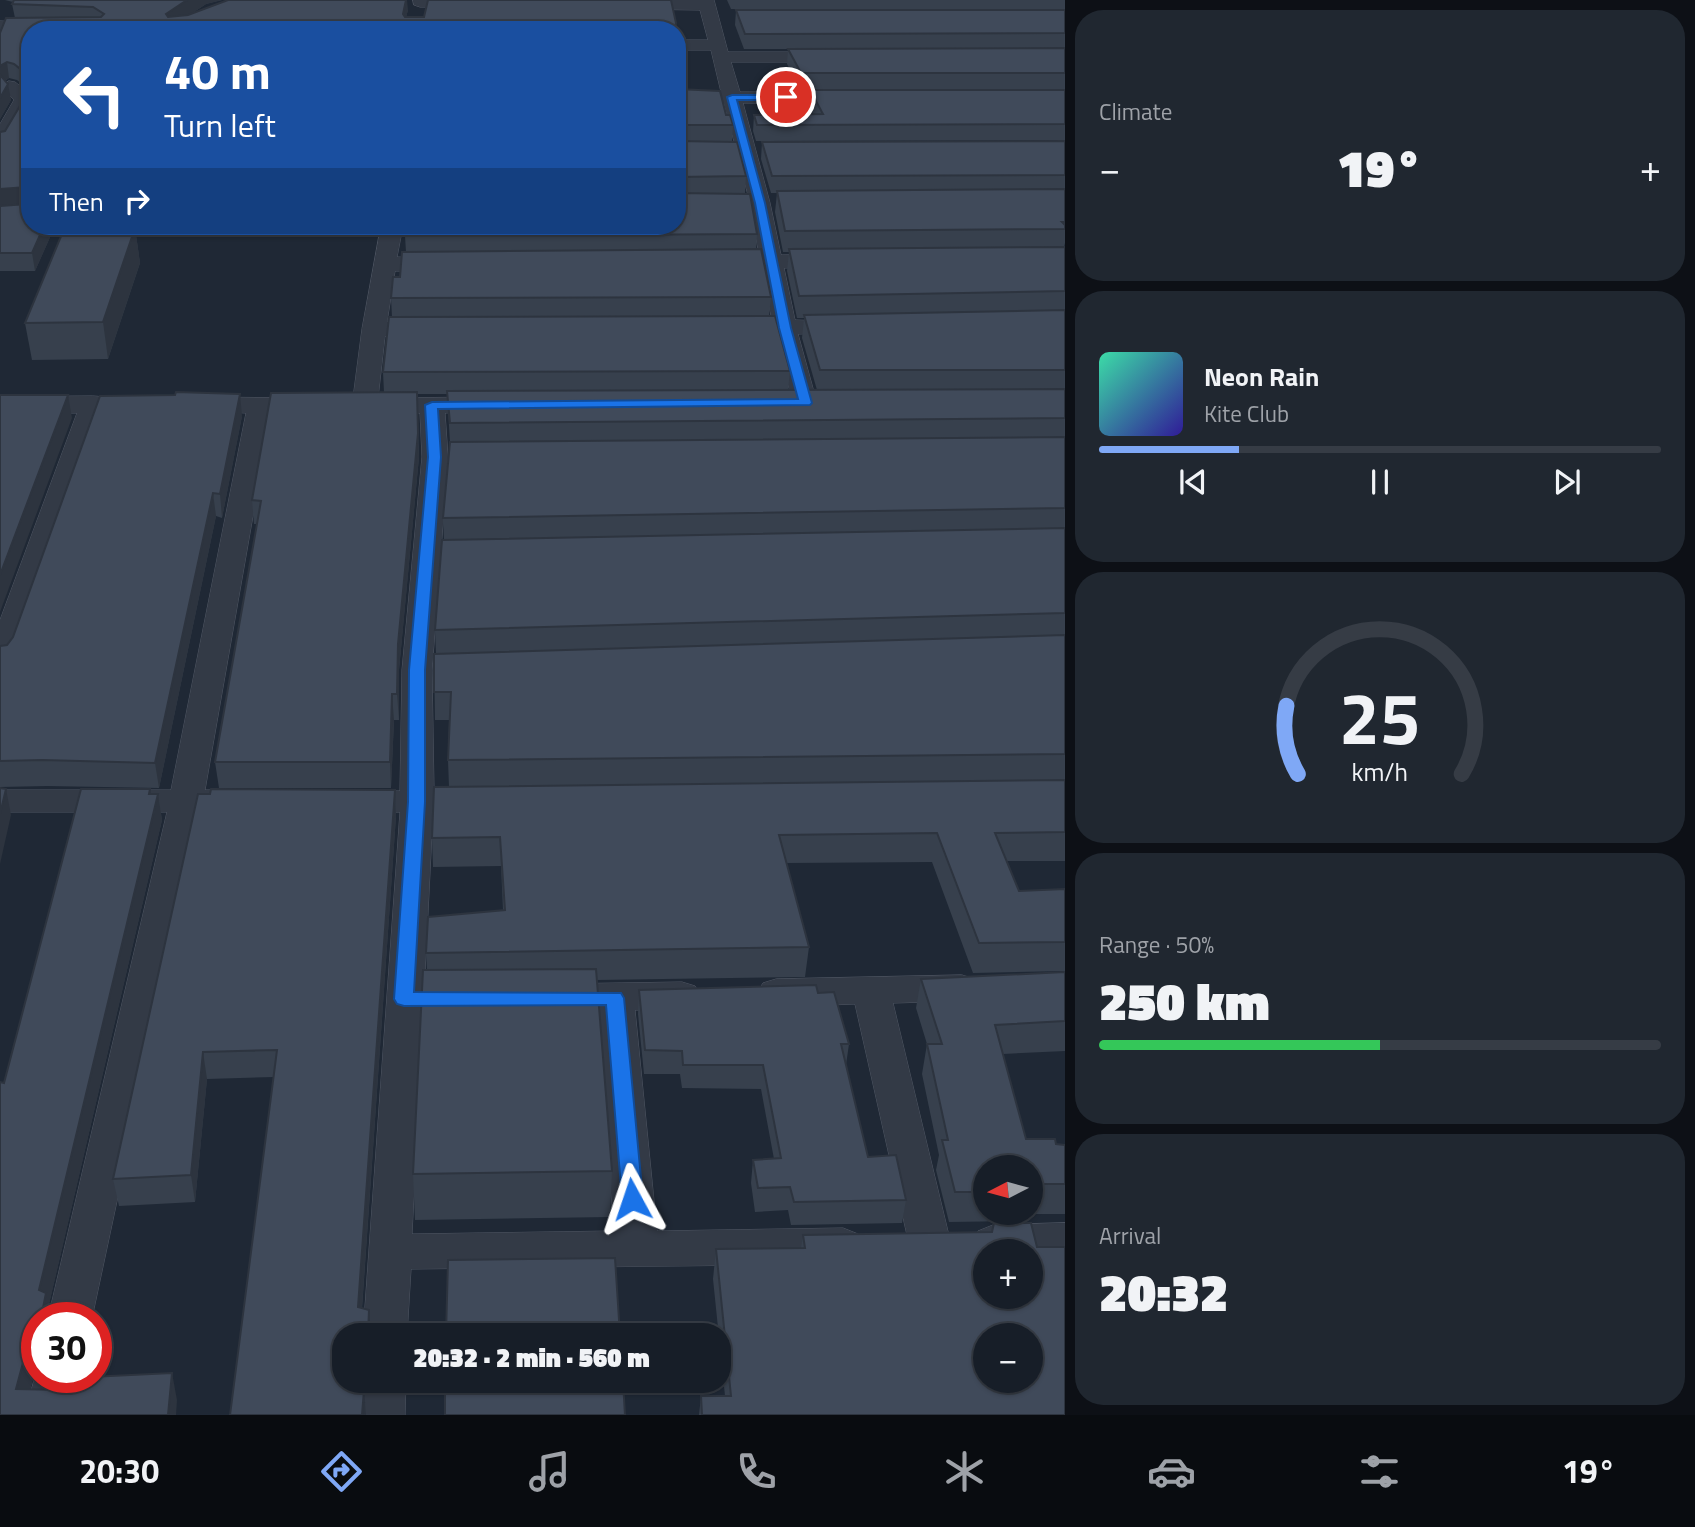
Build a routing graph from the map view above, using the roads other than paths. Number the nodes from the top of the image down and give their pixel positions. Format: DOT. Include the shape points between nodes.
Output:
graph roads {
  1 [pos="488,2"];
  2 [pos="612,4"];
  3 [pos="414,5"];
  4 [pos="712,10"];
  5 [pos="0,26"];
  6 [pos="21,27"];
  7 [pos="686,46"];
  8 [pos="719,51"];
  9 [pos="846,57"];
  10 [pos="4,86"];
  11 [pos="686,97"];
  12 [pos="732,97"];
  13 [pos="21,98"];
  14 [pos="868,98"];
  15 [pos="21,115"];
  16 [pos="0,141"];
  17 [pos="733,203"];
  18 [pos="767,203"];
  19 [pos="390,235"];
  20 [pos="856,261"];
  21 [pos="703,262"];
  22 [pos="772,262"];
  23 [pos="386,264"];
  24 [pos="469,264"];
  25 [pos="869,326"];
  26 [pos="717,328"];
  27 [pos="785,328"];
  28 [pos="374,329"];
  29 [pos="456,329"];
  30 [pos="778,403"];
  31 [pos="805,403"];
  32 [pos="833,403"];
  33 [pos="93,404"];
  34 [pos="0,405"];
  35 [pos="432,405"];
  36 [pos="515,405"];
  37 [pos="260,406"];
  38 [pos="365,406"];
  39 [pos="0,661"];
  40 [pos="0,801"];
  41 [pos="186,801"];
  42 [pos="268,801"];
  43 [pos="322,801"];
  44 [pos="513,801"];
  45 [pos="417,802"];
  46 [pos="996,987"];
  47 [pos="871,990"];
  48 [pos="522,998"];
  49 [pos="615,998"];
  50 [pos="404,999"];
  51 [pos="443,999"];
  52 [pos="1065,1241"];
  53 [pos="930,1244"];
  54 [pos="637,1249"];
  55 [pos="388,1252"];
  56 [pos="74,1302"];
  57 [pos="385,1323"];
  58 [pos="53,1393"];
  59 [pos="383,1393"];
  60 [pos="48,1415"];
  61 [pos="382,1415"];
  1 -- 3 [label="street"];
  2 -- 4 [label="street"];
  4 -- 8 [label="street"];
  5 -- 6 [label="street"];
  7 -- 8 [label="street"];
  8 -- 9 [label="street"];
  8 -- 12 [label="street"];
  10 -- 13 [label="street"];
  11 -- 12 [label="street"];
  12 -- 14 [label="street"];
  12 -- 18 [label="street"];
  15 -- 16 [label="street"];
  17 -- 18 [label="street"];
  18 -- 22 [label="street"];
  19 -- 23 [label="street"];
  20 -- 22 [label="street"];
  21 -- 22 [label="street"];
  22 -- 27 [label="street"];
  23 -- 24 [label="street"];
  23 -- 28 [label="street"];
  25 -- 27 [label="street"];
  26 -- 27 [label="street"];
  27 -- 31 [label="street"];
  28 -- 29 [label="street"];
  28 -- 38 [label="street"];
  30 -- 31 [label="street"];
  31 -- 32 [label="street"];
  33 -- 34 [label="street"];
  33 -- 37 [label="street"];
  33 -- 39 [label="street"];
  35 -- 36 [label="street"];
  35 -- 38 [label="street"];
  35 -- 45 [label="street" via="449,457"];
  37 -- 38 [label="street"];
  37 -- 41 [label="street"];
  40 -- 41 [label="street"];
  41 -- 42 [label="street"];
  41 -- 56 [label="street"];
  43 -- 45 [label="street"];
  44 -- 45 [label="street"];
  45 -- 50 [label="street"];
  46 -- 47 [label="street"];
  47 -- 49 [label="street"];
  47 -- 53 [label="street"];
  48 -- 49 [label="street"];
  49 -- 54 [label="street"];
  50 -- 51 [label="street"];
  50 -- 55 [label="street"];
  52 -- 53 [label="street"];
  53 -- 54 [label="street"];
  54 -- 55 [label="street"];
  55 -- 57 [label="street"];
  58 -- 60 [label="street"];
  59 -- 61 [label="street"];
}
